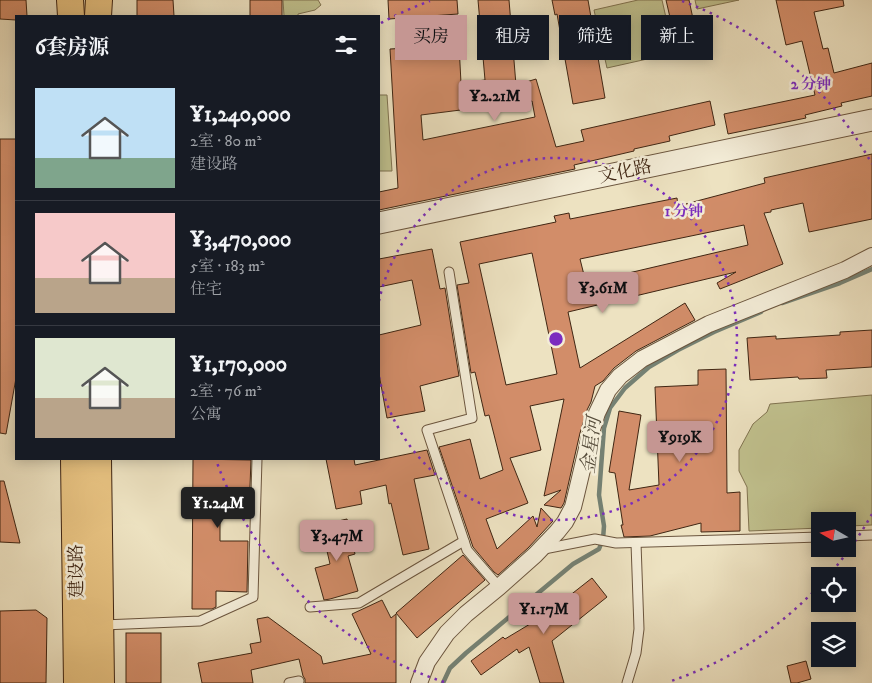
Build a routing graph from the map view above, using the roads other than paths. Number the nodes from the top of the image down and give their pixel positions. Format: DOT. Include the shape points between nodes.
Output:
graph roads {
  1 [pos="70,0"];
  2 [pos="99,0"];
  3 [pos="71,15"];
  4 [pos="98,15"];
  5 [pos="872,120"];
  6 [pos="380,222"];
  7 [pos="872,256"];
  8 [pos="449,272"];
  9 [pos="74,460"];
  10 [pos="98,460"];
  11 [pos="256,460"];
  12 [pos="872,535"];
  13 [pos="811,536"];
  14 [pos="856,536"];
  15 [pos="464,541"];
  16 [pos="636,543"];
  17 [pos="540,550"];
  18 [pos="499,587"];
  19 [pos="310,607"];
  20 [pos="100,626"];
  21 [pos="299,681"];
  22 [pos="77,683"];
  23 [pos="101,683"];
  24 [pos="289,683"];
  25 [pos="419,683"];
  26 [pos="627,683"];
  1 -- 3 [label="main road"];
  2 -- 4 [label="main road"];
  5 -- 6 [label="street, 文化路"];
  7 -- 17 [label="street" via="846,270 709,324 642,359 625,372 608,390 599,406 570,512"];
  8 -- 15 [label="lane" via="472,418 427,430"];
  9 -- 22 [label="main road, 建设路"];
  10 -- 20 [label="main road, 建设路"];
  11 -- 20 [label="lane" via="253,597 200,621"];
  12 -- 14 [label="lane"];
  13 -- 16 [label="lane"];
  15 -- 18 [label="lane" via="467,550"];
  15 -- 19 [label="lane" via="359,603"];
  16 -- 17 [label="lane" via="595,540"];
  16 -- 26 [label="lane" via="639,629"];
  17 -- 18 [label="street"];
  18 -- 25 [label="street" via="447,633 427,662"];
  20 -- 23 [label="main road, 建设路"];
  21 -- 24 [label="lane"];
}
